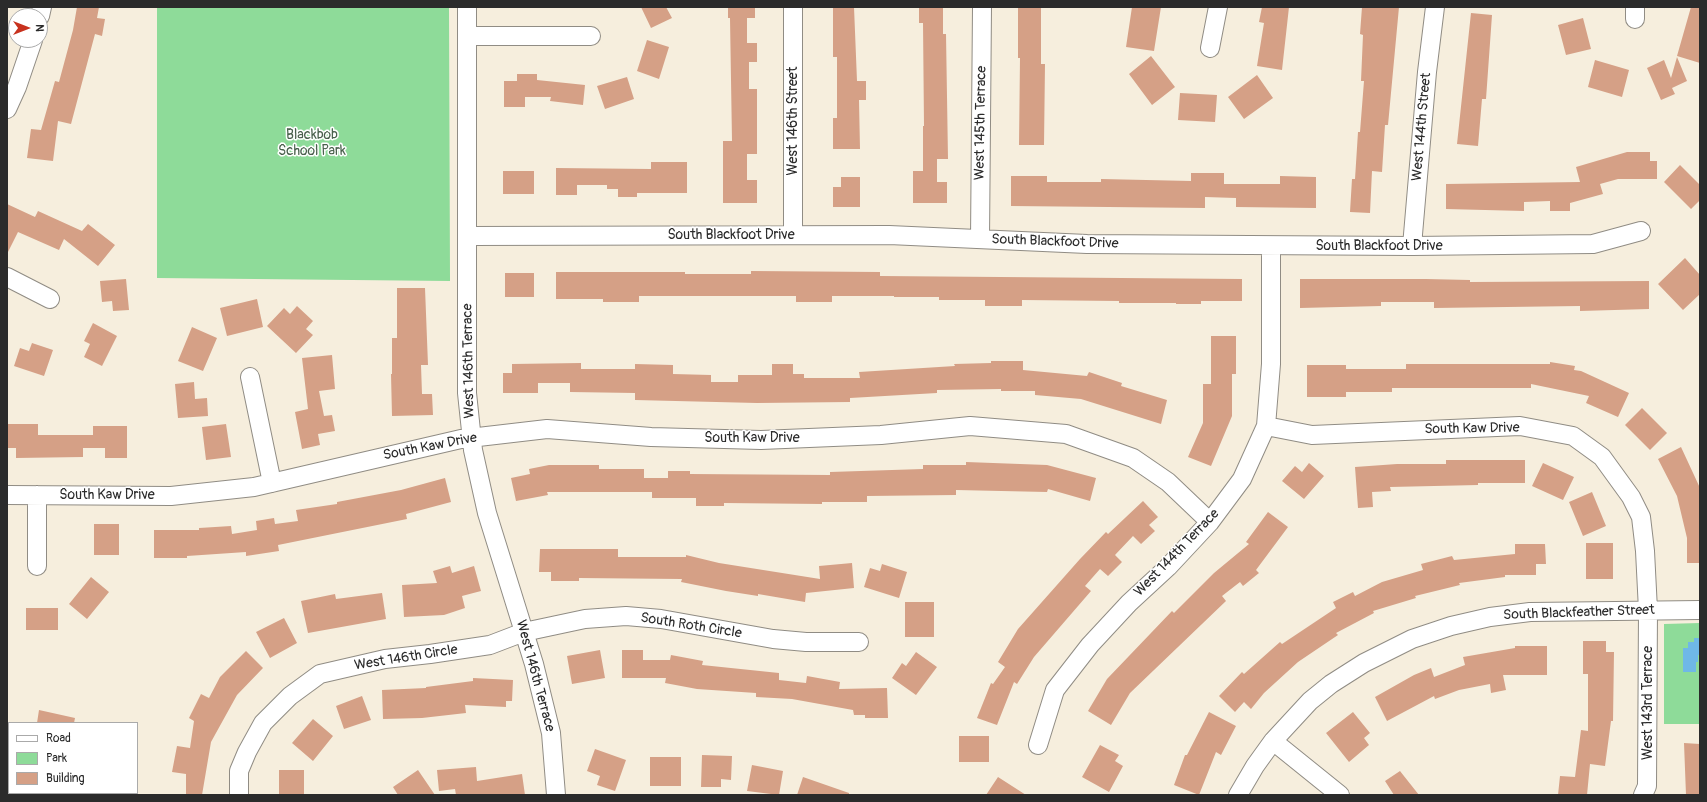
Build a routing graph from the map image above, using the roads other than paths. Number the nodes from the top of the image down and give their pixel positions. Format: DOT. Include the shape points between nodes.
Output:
graph roads {
  1 [pos="467,7"];
  2 [pos="793,7"];
  3 [pos="982,7"];
  4 [pos="1218,7"];
  5 [pos="1435,7"];
  6 [pos="467,36"];
  7 [pos="591,36"];
  8 [pos="30,48"];
  9 [pos="1210,48"];
  10 [pos="7,109"];
  11 [pos="1641,231"];
  12 [pos="794,235"];
  13 [pos="468,236"];
  14 [pos="980,239"];
  15 [pos="1271,246"];
  16 [pos="1412,246"];
  17 [pos="7,277"];
  18 [pos="50,299"];
  19 [pos="250,377"];
  20 [pos="1266,426"];
  21 [pos="472,438"];
  22 [pos="272,483"];
  23 [pos="7,495"];
  24 [pos="37,495"];
  25 [pos="1210,522"];
  26 [pos="37,566"];
  27 [pos="1648,610"];
  28 [pos="1700,610"];
  29 [pos="524,632"];
  30 [pos="859,642"];
  31 [pos="1273,741"];
  32 [pos="1038,745"];
  33 [pos="239,795"];
  34 [pos="556,795"];
  35 [pos="1238,795"];
  36 [pos="1340,795"];
  37 [pos="1643,795"];
  1 -- 6 [label="street, West 146th Terrace"];
  2 -- 12 [label="street, West 146th Street"];
  3 -- 14 [label="street, West 145th Terrace"];
  4 -- 9 [label="street"];
  5 -- 16 [label="street, West 144th Street"];
  6 -- 7 [label="street"];
  6 -- 13 [label="street, West 146th Terrace"];
  8 -- 10 [label="street"];
  11 -- 16 [label="street, South Blackfoot Drive" via="1593,244"];
  12 -- 13 [label="street, South Blackfoot Drive"];
  12 -- 14 [label="street, South Blackfoot Drive" via="889,235"];
  13 -- 21 [label="street, West 146th Terrace" via="468,393"];
  14 -- 15 [label="street, South Blackfoot Drive" via="1087,244"];
  15 -- 16 [label="street, South Blackfoot Drive"];
  15 -- 20 [label="street, West 144th Terrace" via="1271,364"];
  17 -- 18 [label="street"];
  19 -- 22 [label="street"];
  20 -- 25 [label="street, West 144th Terrace" via="1242,479"];
  20 -- 27 [label="street, South Kaw Drive" via="1312,434 1520,426 1573,436 1602,457 1632,497 1641,517"];
  21 -- 22 [label="street, South Kaw Drive" via="382,456"];
  21 -- 25 [label="street, South Kaw Drive" via="548,429 651,437 761,440 881,435 970,426 1066,434 1133,458 1168,482"];
  21 -- 29 [label="street, West 146th Terrace" via="487,513"];
  22 -- 24 [label="street, South Kaw Drive" via="171,496"];
  23 -- 24 [label="street, South Kaw Drive"];
  24 -- 26 [label="street"];
  25 -- 32 [label="street, West 144th Terrace" via="1090,645 1055,690"];
  27 -- 28 [label="street, South Blackfeather Street"];
  27 -- 31 [label="street, South Blackfeather Street" via="1530,612 1490,617 1438,630 1388,650 1331,684 1296,715"];
  27 -- 37 [label="street, West 143rd Terrace" via="1647,786"];
  29 -- 30 [label="street, South Roth Circle" via="585,619 626,616 662,619 773,639"];
  29 -- 33 [label="street, West 146th Circle" via="490,645 385,659 320,674 290,696 263,723 239,771"];
  29 -- 34 [label="street, West 146th Terrace" via="552,733"];
  31 -- 35 [label="street, South Blackfeather Street"];
  31 -- 36 [label="street"];
}
